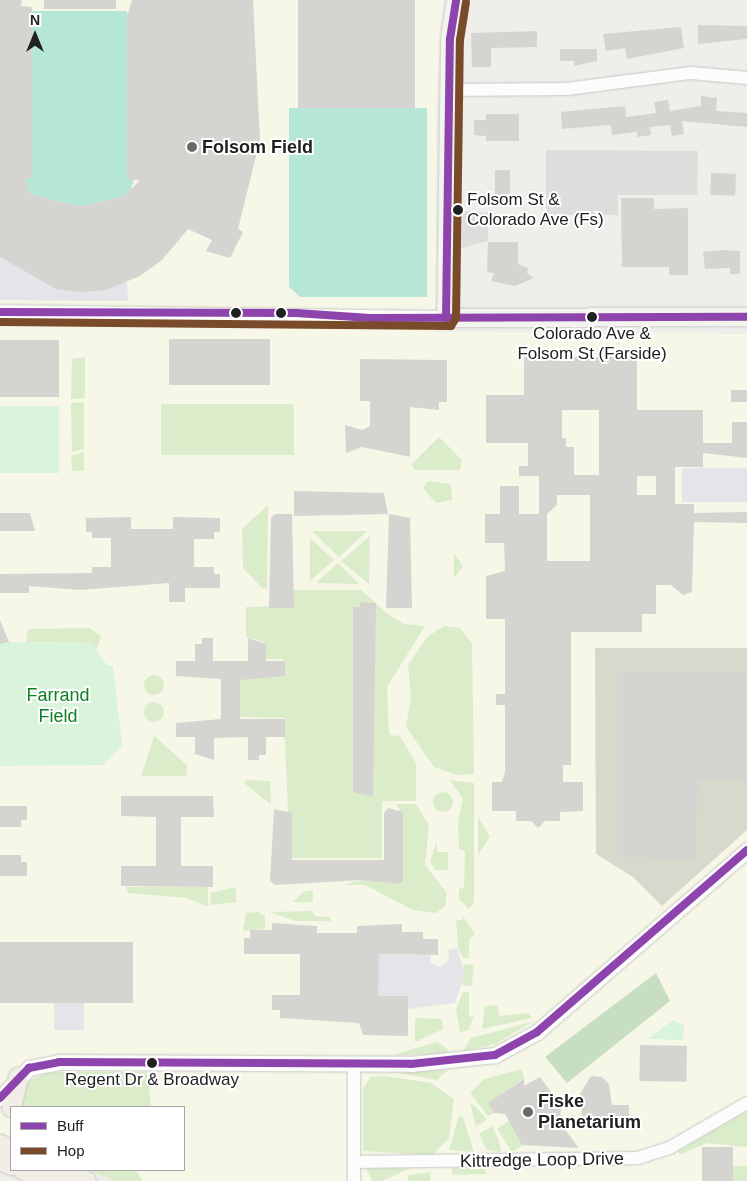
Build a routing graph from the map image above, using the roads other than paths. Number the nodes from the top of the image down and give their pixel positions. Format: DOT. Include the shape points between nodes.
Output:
graph roads {
  1 [pos="456,0"];
  2 [pos="747,78"];
  3 [pos="449,90"];
  4 [pos="0,312"];
  5 [pos="747,317"];
  6 [pos="446,318"];
  7 [pos="747,850"];
  8 [pos="354,1064"];
  9 [pos="18,1077"];
  10 [pos="0,1098"];
  11 [pos="747,1103"];
  12 [pos="12,1106"];
  13 [pos="354,1162"];
  14 [pos="26,1171"];
  15 [pos="61,1171"];
  16 [pos="52,1181"];
  17 [pos="86,1181"];
  18 [pos="354,1181"];
  1 -- 3 [label="main road"];
  2 -- 3 [label="street" via="691,73 567,89"];
  3 -- 6 [label="main road"];
  4 -- 6 [label="street"];
  5 -- 6 [label="main road"];
  7 -- 8 [label="street" via="537,1032 495,1055 437,1063"];
  8 -- 9 [label="street" via="59,1062 28,1068"];
  8 -- 13 [label="street"];
  9 -- 10 [label="street"];
  9 -- 12 [label="main road"];
  11 -- 13 [label="street, Kittredge Loop Drive" via="671,1147 638,1158"];
  13 -- 18 [label="street"];
  14 -- 16 [label="main road"];
  15 -- 17 [label="main road"];
}
